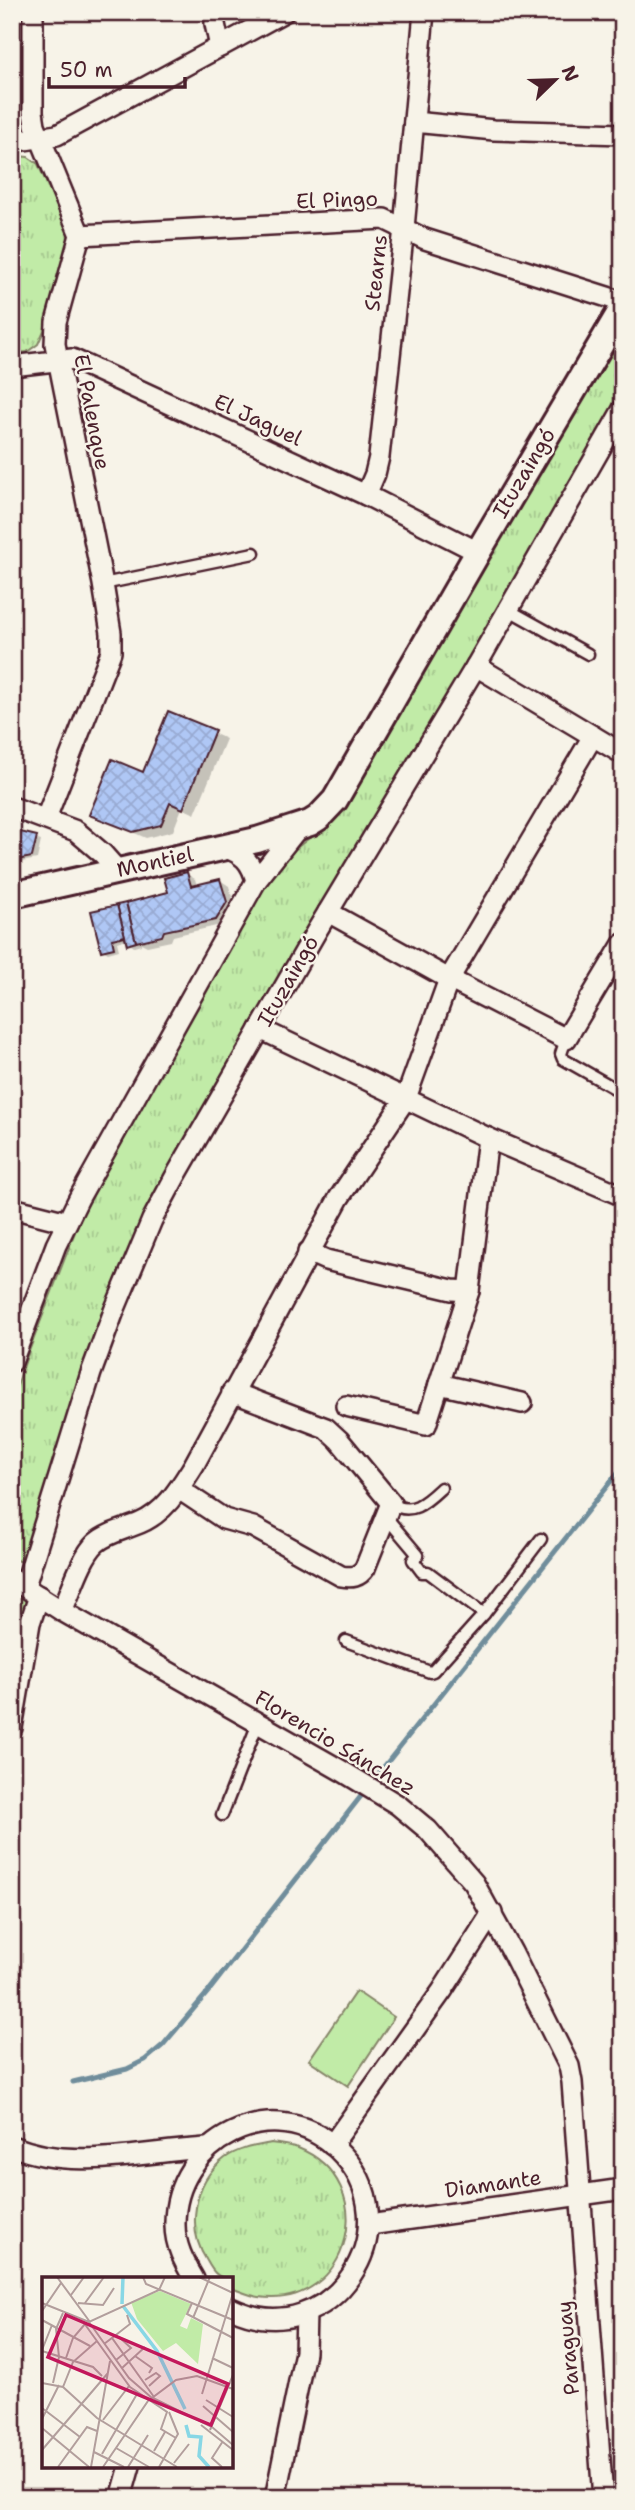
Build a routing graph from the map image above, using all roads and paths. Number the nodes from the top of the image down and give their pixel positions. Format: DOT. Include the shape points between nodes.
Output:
graph roads {
  1 [pos="33,12"];
  2 [pos="215,12"];
  3 [pos="284,12"];
  4 [pos="424,12"];
  5 [pos="220,47"];
  6 [pos="414,122"];
  7 [pos="623,134"];
  8 [pos="40,139"];
  9 [pos="12,142"];
  10 [pos="404,228"];
  11 [pos="80,236"];
  12 [pos="623,305"];
  13 [pos="57,359"];
  14 [pos="12,366"];
  15 [pos="623,410"];
  16 [pos="366,495"];
  17 [pos="478,552"];
  18 [pos="254,553"];
  19 [pos="103,584"];
  20 [pos="509,610"];
  21 [pos="588,654"];
  22 [pos="476,666"];
  23 [pos="593,736"];
  24 [pos="623,754"];
  25 [pos="12,807"];
  26 [pos="46,818"];
  27 [pos="298,828"];
  28 [pos="224,848"];
  29 [pos="118,871"];
  30 [pos="256,881"];
  31 [pos="12,895"];
  32 [pos="328,912"];
  33 [pos="623,943"];
  34 [pos="449,979"];
  35 [pos="260,1029"];
  36 [pos="566,1039"];
  37 [pos="623,1093"];
  38 [pos="406,1098"];
  39 [pos="488,1138"];
  40 [pos="623,1196"];
  41 [pos="12,1208"];
  42 [pos="67,1222"];
  43 [pos="308,1252"];
  44 [pos="469,1291"];
  45 [pos="12,1362"];
  46 [pos="439,1384"];
  47 [pos="233,1392"];
  48 [pos="522,1403"];
  49 [pos="346,1406"];
  50 [pos="441,1488"];
  51 [pos="179,1489"];
  52 [pos="388,1510"];
  53 [pos="541,1539"];
  54 [pos="25,1587"];
  55 [pos="62,1611"];
  56 [pos="484,1614"];
  57 [pos="346,1641"];
  58 [pos="258,1723"];
  59 [pos="12,1728"];
  60 [pos="222,1815"];
  61 [pos="492,1913"];
  62 [pos="332,2145"];
  63 [pos="12,2146"];
  64 [pos="207,2148"];
  65 [pos="623,2189"];
  66 [pos="579,2194"];
  67 [pos="369,2225"];
  68 [pos="193,2277"];
  69 [pos="233,2309"];
  70 [pos="306,2313"];
  71 [pos="129,2468"];
  72 [pos="121,2498"];
  73 [pos="275,2498"];
  74 [pos="603,2498"];
  1 -- 8 [label="street" via="33,112"];
  2 -- 5 [label="street"];
  3 -- 5 [label="street"];
  4 -- 6 [label="street, Stearns"];
  5 -- 8 [label="street" via="57,135"];
  6 -- 7 [label="street"];
  6 -- 10 [label="street, Stearns"];
  8 -- 9 [label="street"];
  8 -- 11 [label="street"];
  10 -- 11 [label="street, El Pingo" via="384,219"];
  10 -- 12 [label="street, El Pingo"];
  10 -- 16 [label="street, Stearns" via="379,457"];
  11 -- 13 [label="street, El Palenque" via="56,322"];
  12 -- 17 [label="street, Ituzaingó"];
  13 -- 14 [label="street, El Jaguel"];
  13 -- 16 [label="street, El Jaguel" via="86,365"];
  13 -- 19 [label="street, El Palenque"];
  15 -- 20 [label="street, Ituzaingó"];
  16 -- 17 [label="street, El Jaguel"];
  17 -- 27 [label="street, Ituzaingó" via="335,800 318,818"];
  18 -- 19 [label="lane"];
  19 -- 26 [label="street, El Palenque" via="111,652"];
  20 -- 21 [label="lane"];
  20 -- 22 [label="street, Ituzaingó"];
  22 -- 23 [label="street"];
  22 -- 32 [label="street, Ituzaingó"];
  23 -- 24 [label="street"];
  23 -- 34 [label="street"];
  25 -- 26 [label="street"];
  26 -- 29 [label="street" via="76,831"];
  27 -- 28 [label="street, Montiel"];
  27 -- 30 [label="street, Ituzaingó"];
  28 -- 29 [label="street, Montiel"];
  28 -- 30 [label="street" via="247,860"];
  29 -- 31 [label="street, Montiel"];
  30 -- 42 [label="street, Ituzaingó"];
  32 -- 34 [label="street"];
  32 -- 35 [label="street, Ituzaingó"];
  33 -- 36 [label="street"];
  34 -- 36 [label="street"];
  34 -- 38 [label="street"];
  35 -- 38 [label="street"];
  35 -- 54 [label="street, Ituzaingó" via="175,1177 132,1267 91,1373"];
  36 -- 37 [label="lane" via="563,1059"];
  38 -- 39 [label="street"];
  38 -- 43 [label="street"];
  39 -- 40 [label="street"];
  39 -- 44 [label="street"];
  41 -- 42 [label="street"];
  42 -- 45 [label="street, Ituzaingó"];
  43 -- 44 [label="street"];
  43 -- 47 [label="street"];
  44 -- 46 [label="street"];
  46 -- 48 [label="street"];
  46 -- 49 [label="street" via="426,1425"];
  47 -- 51 [label="street"];
  47 -- 52 [label="street" via="326,1428"];
  50 -- 52 [label="lane" via="417,1507"];
  51 -- 52 [label="street" via="224,1519 253,1527 348,1577 365,1568"];
  51 -- 55 [label="street" via="151,1518 93,1546"];
  52 -- 56 [label="lane" via="418,1555 412,1560 422,1572"];
  53 -- 56 [label="lane"];
  54 -- 55 [label="street, Florencio Sánchez"];
  54 -- 59 [label="street, Ituzaingó" via="30,1623"];
  55 -- 58 [label="street, Florencio Sánchez"];
  56 -- 57 [label="lane" via="430,1672"];
  58 -- 60 [label="lane"];
  58 -- 61 [label="street, Florencio Sánchez" via="398,1805 453,1858"];
  61 -- 62 [label="street"];
  61 -- 66 [label="street, Florencio Sánchez" via="569,2066"];
  62 -- 64 [label="street" via="286,2124 258,2124 230,2132"];
  62 -- 67 [label="street" via="355,2171 366,2197"];
  63 -- 64 [label="street" via="88,2159"];
  64 -- 68 [label="street" via="188,2171 177,2198 175,2227 181,2255"];
  65 -- 66 [label="street, Diamante"];
  66 -- 67 [label="street, Diamante"];
  66 -- 74 [label="street, Paraguay"];
  67 -- 70 [label="street" via="364,2253 351,2278 331,2299"];
  69 -- 70 [label="street" via="275,2319"];
  70 -- 73 [label="street" via="305,2352"];
  71 -- 72 [label="street"];
}
